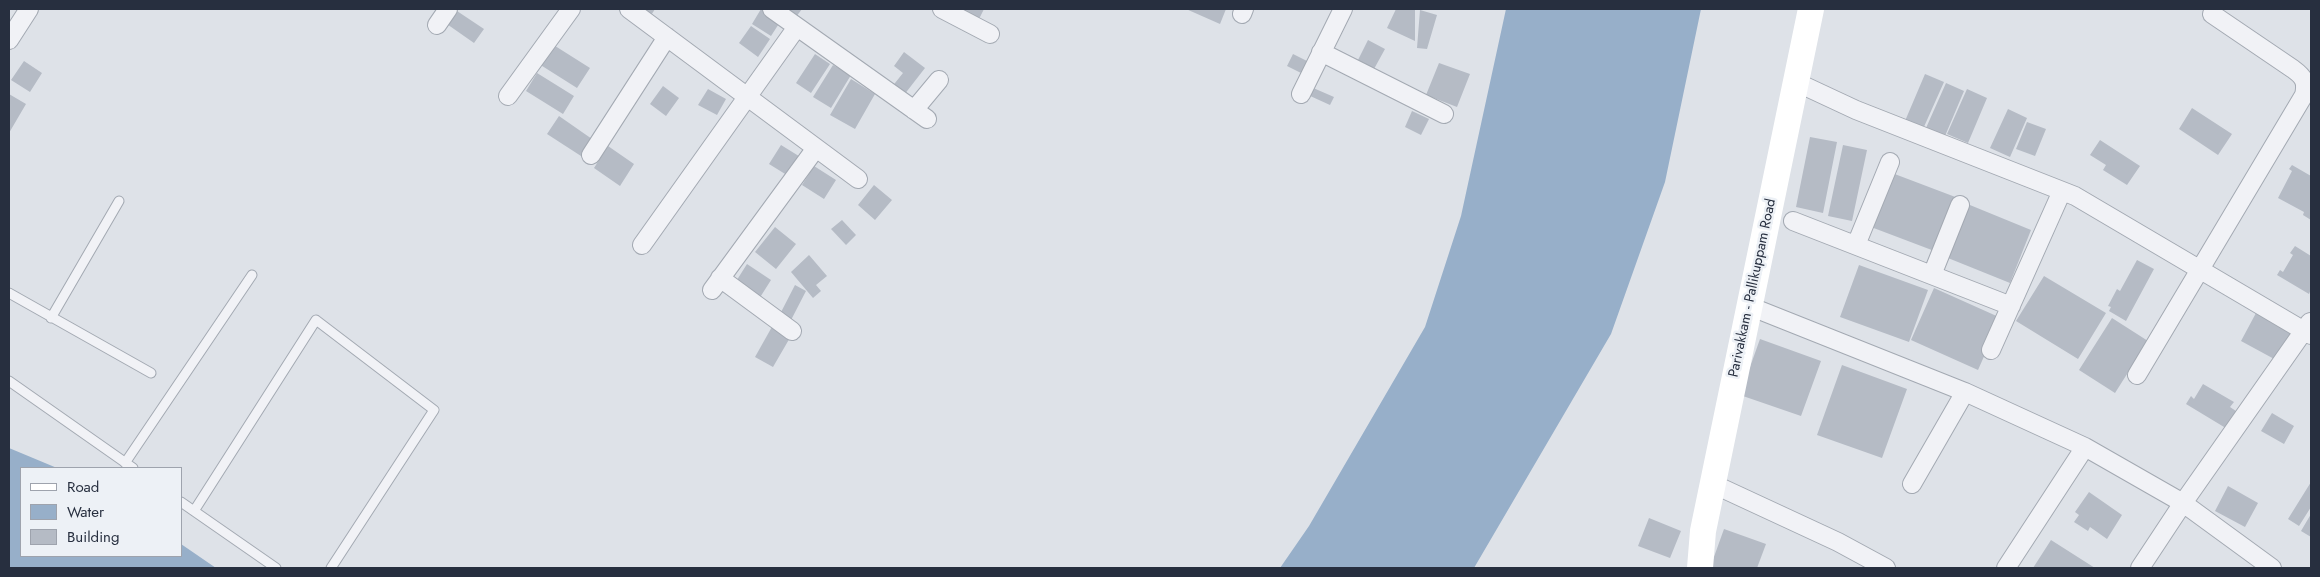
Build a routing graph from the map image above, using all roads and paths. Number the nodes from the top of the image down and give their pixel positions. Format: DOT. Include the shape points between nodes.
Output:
graph roads {
  1 [pos="29,9"];
  2 [pos="448,9"];
  3 [pos="571,9"];
  4 [pos="629,9"];
  5 [pos="772,9"];
  6 [pos="942,9"];
  7 [pos="1343,9"];
  8 [pos="1811,9"];
  9 [pos="2212,14"];
  10 [pos="437,25"];
  11 [pos="792,34"];
  12 [pos="990,34"];
  13 [pos="667,37"];
  14 [pos="9,40"];
  15 [pos="1321,52"];
  16 [pos="939,80"];
  17 [pos="1796,82"];
  18 [pos="1301,94"];
  19 [pos="508,96"];
  20 [pos="746,96"];
  21 [pos="1444,114"];
  22 [pos="816,148"];
  23 [pos="591,155"];
  24 [pos="1890,162"];
  25 [pos="858,180"];
  26 [pos="2062,191"];
  27 [pos="119,201"];
  28 [pos="1960,206"];
  29 [pos="1793,221"];
  30 [pos="642,245"];
  31 [pos="1856,245"];
  32 [pos="2200,269"];
  33 [pos="252,275"];
  34 [pos="1932,275"];
  35 [pos="9,293"];
  36 [pos="1749,306"];
  37 [pos="2011,306"];
  38 [pos="51,318"];
  39 [pos="2309,329"];
  40 [pos="792,331"];
  41 [pos="1991,350"];
  42 [pos="150,373"];
  43 [pos="2137,375"];
  44 [pos="9,382"];
  45 [pos="1965,392"];
  46 [pos="2085,448"];
  47 [pos="129,466"];
  48 [pos="1713,484"];
  49 [pos="1912,484"];
  50 [pos="182,503"];
  51 [pos="2183,503"];
  52 [pos="194,511"];
  53 [pos="276,568"];
  54 [pos="331,568"];
  55 [pos="1700,568"];
  56 [pos="1886,568"];
  57 [pos="2006,568"];
  58 [pos="2140,568"];
  59 [pos="2272,568"];
  1 -- 14 [label="street"];
  2 -- 10 [label="street"];
  3 -- 19 [label="street"];
  4 -- 13 [label="street"];
  5 -- 16 [label="street" via="920,115"];
  6 -- 12 [label="street"];
  7 -- 15 [label="street"];
  8 -- 17 [label="street, Parivakkam - Pallikuppam Road"];
  9 -- 32 [label="street" via="2303,76 2306,84 2304,95"];
  11 -- 20 [label="street"];
  13 -- 20 [label="street"];
  13 -- 23 [label="street"];
  15 -- 18 [label="street"];
  15 -- 21 [label="street"];
  17 -- 26 [label="street" via="1856,110"];
  17 -- 36 [label="street, Parivakkam - Pallikuppam Road"];
  20 -- 22 [label="street"];
  20 -- 30 [label="street"];
  22 -- 25 [label="street"];
  22 -- 40 [label="street" via="716,284"];
  24 -- 31 [label="street"];
  26 -- 32 [label="street"];
  26 -- 37 [label="street"];
  27 -- 38 [label="lane"];
  28 -- 34 [label="street"];
  29 -- 31 [label="street"];
  31 -- 34 [label="street"];
  32 -- 39 [label="street"];
  32 -- 43 [label="street"];
  33 -- 47 [label="lane"];
  34 -- 37 [label="street"];
  35 -- 38 [label="lane"];
  36 -- 45 [label="street"];
  36 -- 48 [label="street, Parivakkam - Pallikuppam Road"];
  37 -- 41 [label="street"];
  38 -- 42 [label="lane"];
  39 -- 51 [label="street"];
  44 -- 47 [label="lane"];
  45 -- 46 [label="street"];
  45 -- 49 [label="street"];
  46 -- 51 [label="street"];
  46 -- 57 [label="street"];
  48 -- 55 [label="street, Parivakkam - Pallikuppam Road" via="1703,531"];
  48 -- 56 [label="street"];
  50 -- 52 [label="lane"];
  51 -- 58 [label="street"];
  51 -- 59 [label="street"];
  52 -- 53 [label="lane"];
  52 -- 54 [label="lane" via="316,320 434,410"];
}
